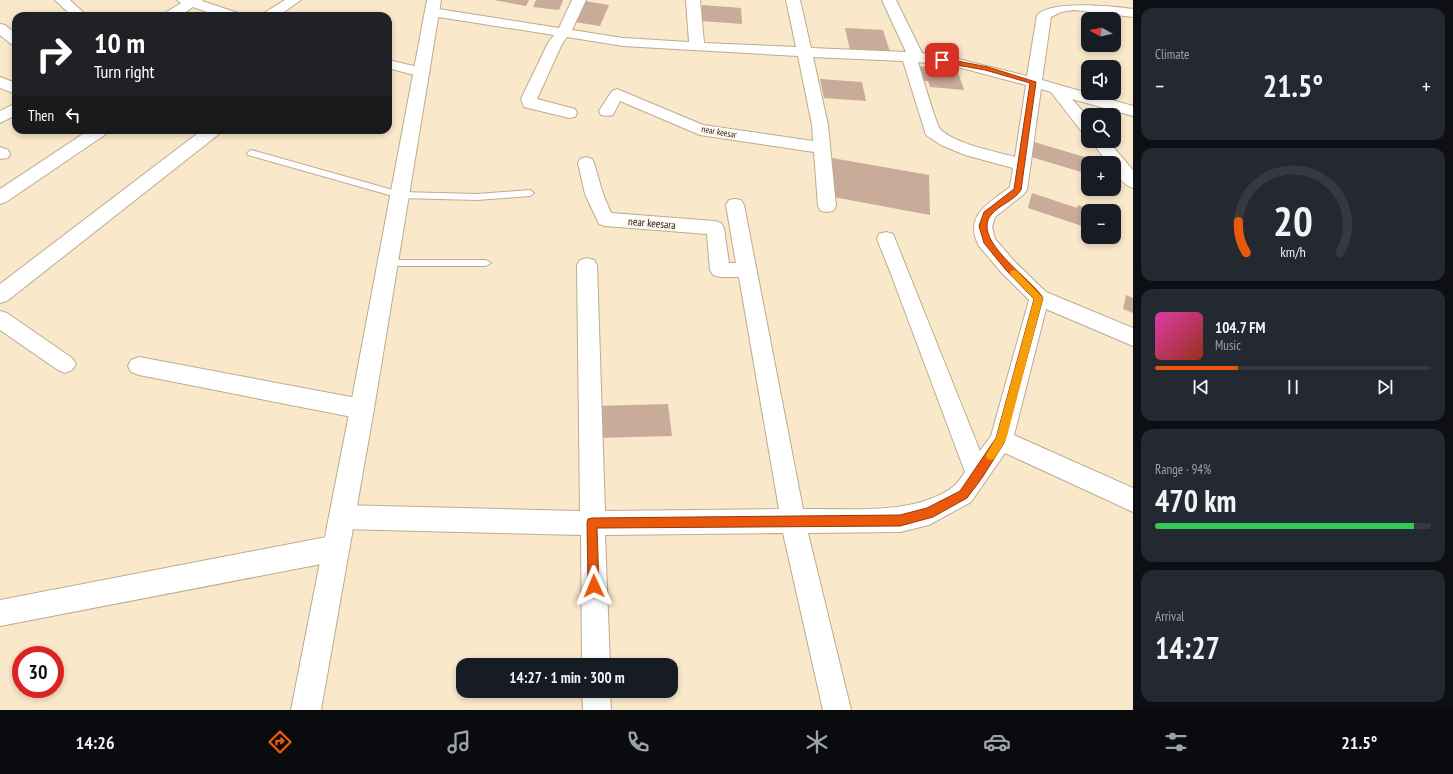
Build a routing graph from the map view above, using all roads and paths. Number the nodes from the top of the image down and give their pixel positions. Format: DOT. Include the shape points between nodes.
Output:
graph roads {
  1 [pos="62,0"];
  2 [pos="294,0"];
  3 [pos="579,0"];
  4 [pos="693,0"];
  5 [pos="793,0"];
  6 [pos="889,0"];
  7 [pos="191,1"];
  8 [pos="433,6"];
  9 [pos="76,12"];
  10 [pos="176,12"];
  11 [pos="222,12"];
  12 [pos="275,12"];
  13 [pos="1133,13"];
  14 [pos="0,28"];
  15 [pos="563,33"];
  16 [pos="12,38"];
  17 [pos="697,47"];
  18 [pos="805,52"];
  19 [pos="913,57"];
  20 [pos="392,65"];
  21 [pos="422,72"];
  22 [pos="0,82"];
  23 [pos="1033,82"];
  24 [pos="12,87"];
  25 [pos="1056,89"];
  26 [pos="12,110"];
  27 [pos="607,111"];
  28 [pos="1133,111"];
  29 [pos="569,113"];
  30 [pos="0,118"];
  31 [pos="1081,119"];
  32 [pos="94,134"];
  33 [pos="208,134"];
  34 [pos="822,148"];
  35 [pos="1105,148"];
  36 [pos="250,153"];
  37 [pos="586,163"];
  38 [pos="1021,164"];
  39 [pos="1133,182"];
  40 [pos="530,193"];
  41 [pos="400,195"];
  42 [pos="0,198"];
  43 [pos="735,205"];
  44 [pos="827,206"];
  45 [pos="886,239"];
  46 [pos="388,263"];
  47 [pos="486,263"];
  48 [pos="587,264"];
  49 [pos="747,270"];
  50 [pos="0,295"];
  51 [pos="1039,298"];
  52 [pos="0,319"];
  53 [pos="1133,337"];
  54 [pos="65,364"];
  55 [pos="139,366"];
  56 [pos="362,409"];
  57 [pos="1001,440"];
  58 [pos="978,474"];
  59 [pos="1133,500"];
  60 [pos="342,517"];
  61 [pos="794,521"];
  62 [pos="592,523"];
  63 [pos="337,548"];
  64 [pos="0,613"];
  65 [pos="596,658"];
  66 [pos="596,698"];
  67 [pos="306,710"];
  68 [pos="597,710"];
  69 [pos="837,710"];
  1 -- 9 [label="street"];
  2 -- 12 [label="street"];
  3 -- 15 [label="street"];
  4 -- 17 [label="street"];
  5 -- 18 [label="street"];
  6 -- 19 [label="street"];
  7 -- 10 [label="street"];
  7 -- 11 [label="street"];
  8 -- 15 [label="street"];
  8 -- 21 [label="main road"];
  13 -- 23 [label="street" via="1074,6 1058,8 1044,15"];
  14 -- 16 [label="street"];
  15 -- 17 [label="street" via="623,42"];
  15 -- 29 [label="street" via="555,43 529,99 530,104"];
  17 -- 18 [label="street"];
  18 -- 19 [label="street"];
  18 -- 34 [label="street" via="820,125"];
  19 -- 23 [label="street" via="954,62"];
  19 -- 38 [label="street" via="932,131 947,141 971,151"];
  20 -- 21 [label="street"];
  21 -- 41 [label="main road"];
  22 -- 24 [label="street"];
  23 -- 25 [label="street"];
  23 -- 38 [label="street"];
  25 -- 28 [label="street"];
  25 -- 31 [label="street"];
  26 -- 30 [label="street"];
  27 -- 34 [label="street, near keesar" via="617,94 700,130"];
  32 -- 42 [label="street"];
  33 -- 50 [label="street"];
  34 -- 44 [label="street"];
  35 -- 39 [label="street"];
  36 -- 41 [label="lane"];
  37 -- 49 [label="street, near keesara" via="594,194 605,219 715,228 720,270"];
  38 -- 51 [label="street" via="1018,190 987,214 983,226 986,241"];
  40 -- 41 [label="lane" via="477,197"];
  41 -- 46 [label="main road"];
  43 -- 49 [label="street"];
  45 -- 58 [label="street"];
  46 -- 47 [label="lane"];
  46 -- 56 [label="main road"];
  48 -- 62 [label="street"];
  49 -- 61 [label="street"];
  51 -- 53 [label="street"];
  51 -- 57 [label="street"];
  52 -- 54 [label="street"];
  55 -- 56 [label="street"];
  56 -- 60 [label="main road"];
  57 -- 58 [label="street"];
  57 -- 59 [label="street"];
  58 -- 61 [label="street" via="963,494 929,513 900,520"];
  60 -- 62 [label="street"];
  60 -- 63 [label="main road"];
  61 -- 62 [label="street"];
  61 -- 69 [label="street"];
  62 -- 65 [label="street"];
  63 -- 64 [label="street"];
  63 -- 67 [label="main road"];
  66 -- 68 [label="street"];
}
